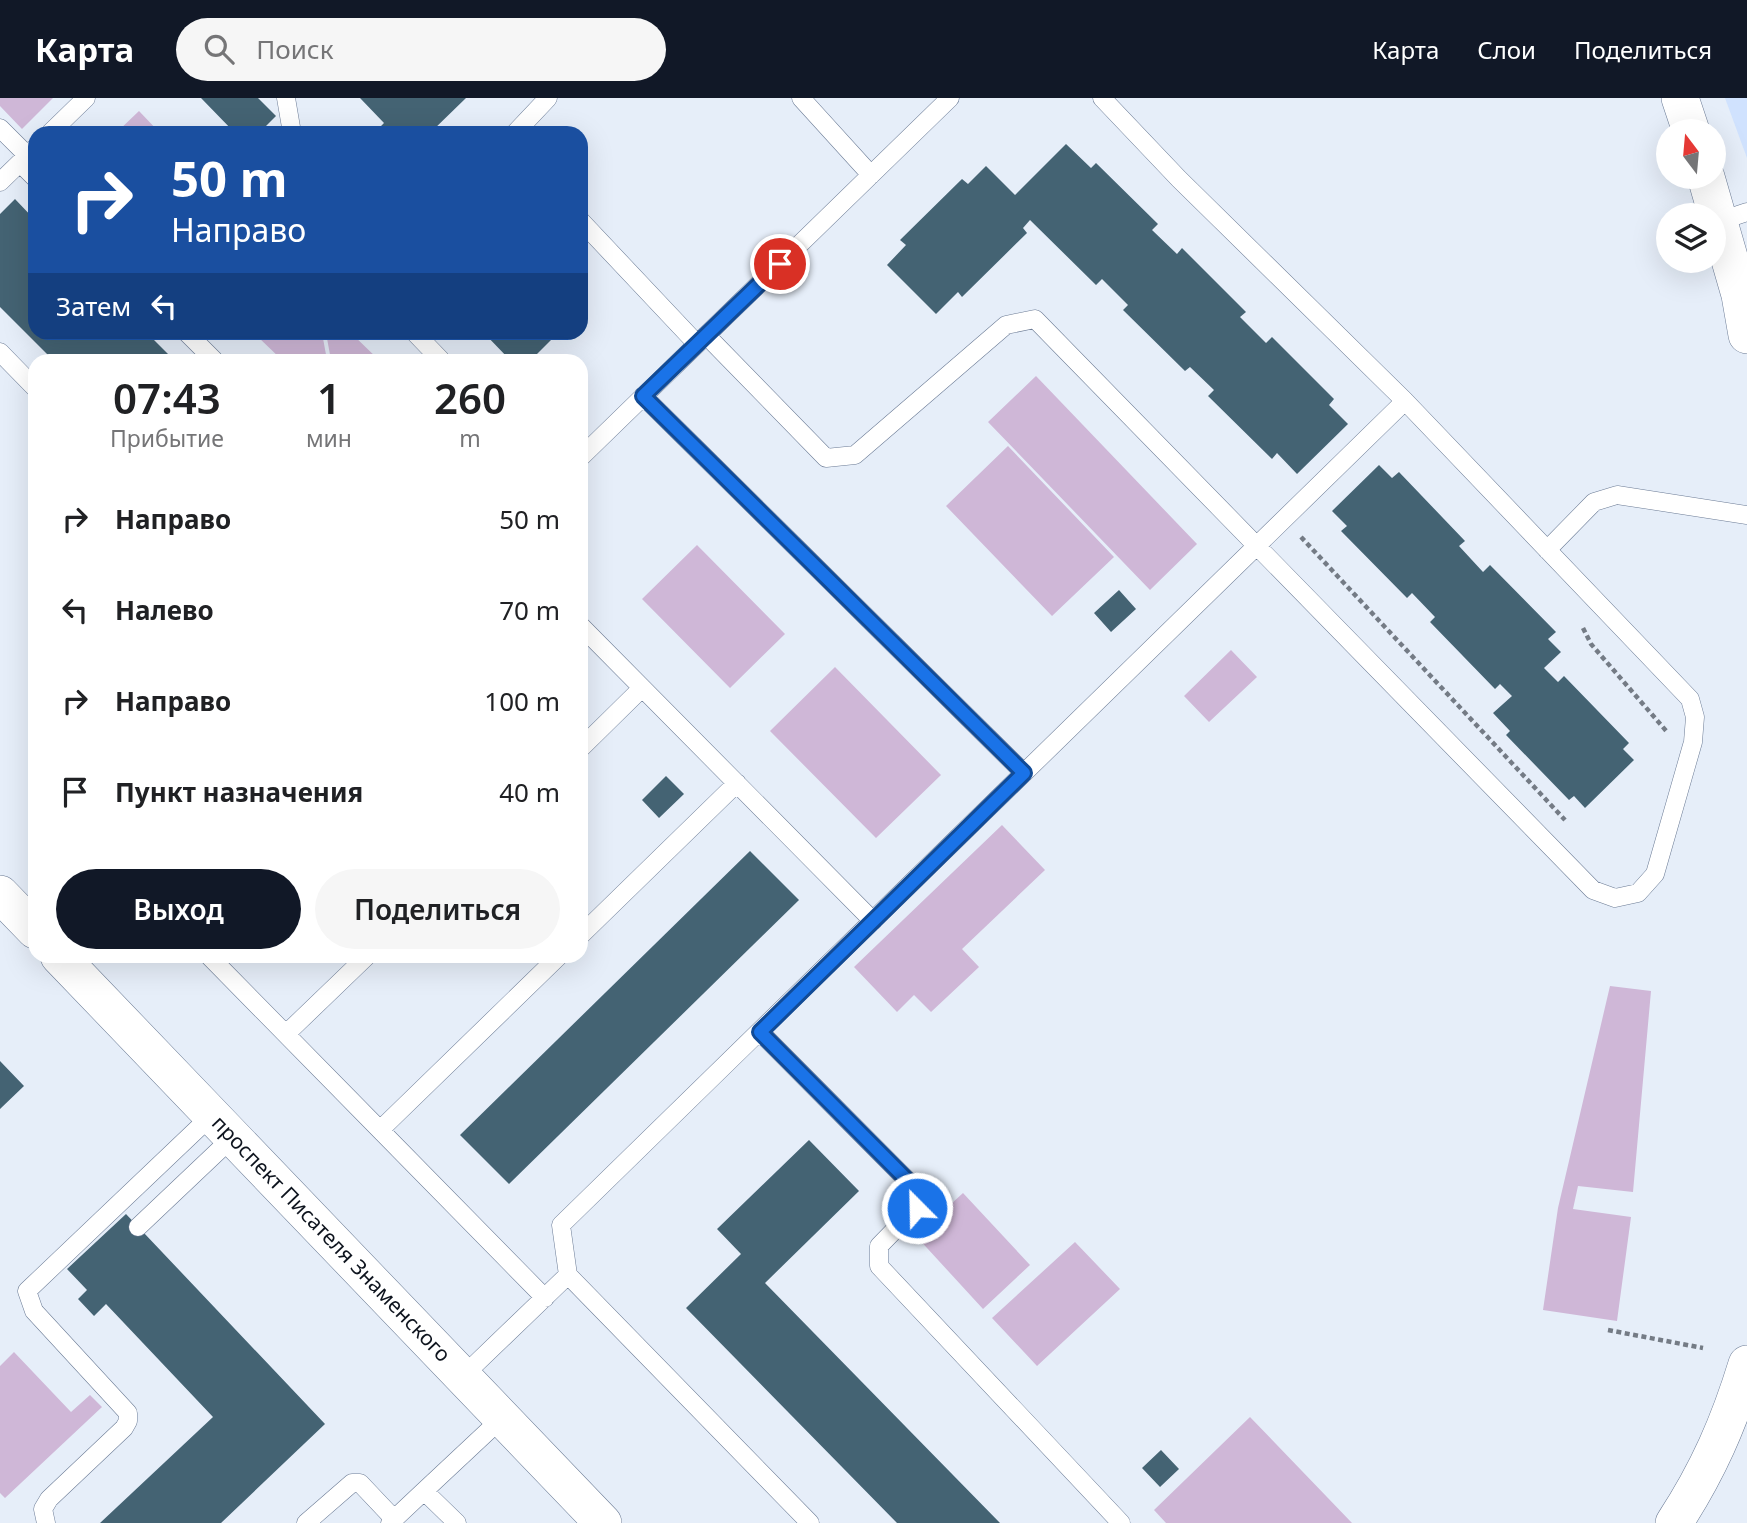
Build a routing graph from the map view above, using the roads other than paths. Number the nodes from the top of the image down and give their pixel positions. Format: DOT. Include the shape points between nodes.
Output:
graph roads {
  1 [pos="86,98"];
  2 [pos="286,98"];
  3 [pos="548,98"];
  4 [pos="801,98"];
  5 [pos="950,98"];
  6 [pos="1102,98"];
  7 [pos="1680,98"];
  8 [pos="1687,119"];
  9 [pos="57,126"];
  10 [pos="291,126"];
  11 [pos="521,126"];
  12 [pos="0,128"];
  13 [pos="27,155"];
  14 [pos="871,175"];
  15 [pos="0,182"];
  16 [pos="1714,189"];
  17 [pos="1733,216"];
  18 [pos="588,228"];
  19 [pos="1744,294"];
  20 [pos="1747,335"];
  21 [pos="702,339"];
  22 [pos="194,340"];
  23 [pos="422,340"];
  24 [pos="0,352"];
  25 [pos="208,354"];
  26 [pos="435,354"];
  27 [pos="28,381"];
  28 [pos="643,396"];
  29 [pos="1405,401"];
  30 [pos="588,450"];
  31 [pos="1747,515"];
  32 [pos="1256,547"];
  33 [pos="1547,550"];
  34 [pos="588,633"];
  35 [pos="642,688"];
  36 [pos="588,741"];
  37 [pos="1024,773"];
  38 [pos="737,783"];
  39 [pos="0,894"];
  40 [pos="873,921"];
  41 [pos="28,923"];
  42 [pos="588,927"];
  43 [pos="69,963"];
  44 [pos="216,963"];
  45 [pos="360,963"];
  46 [pos="552,963"];
  47 [pos="760,1032"];
  48 [pos="286,1034"];
  49 [pos="223,1126"];
  50 [pos="380,1130"];
  51 [pos="138,1227"];
  52 [pos="568,1275"];
  53 [pos="545,1298"];
  54 [pos="1747,1364"];
  55 [pos="463,1376"];
  56 [pos="502,1418"];
  57 [pos="424,1491"];
  58 [pos="392,1521"];
  59 [pos="46,1523"];
  60 [pos="306,1523"];
  61 [pos="457,1523"];
  62 [pos="603,1523"];
  63 [pos="810,1523"];
  64 [pos="1121,1523"];
  65 [pos="1674,1523"];
  1 -- 9 [label="lane"];
  2 -- 10 [label="lane"];
  3 -- 11 [label="lane"];
  4 -- 14 [label="lane"];
  5 -- 14 [label="lane"];
  6 -- 29 [label="lane" via="1178,179"];
  7 -- 8 [label="street"];
  12 -- 13 [label="lane"];
  13 -- 15 [label="lane"];
  14 -- 21 [label="lane"];
  16 -- 17 [label="street"];
  17 -- 19 [label="street"];
  18 -- 21 [label="lane"];
  19 -- 20 [label="street"];
  21 -- 28 [label="lane"];
  21 -- 32 [label="lane" via="826,458 855,455 1006,325 1034,319"];
  22 -- 25 [label="lane"];
  23 -- 26 [label="lane"];
  24 -- 27 [label="lane"];
  28 -- 30 [label="lane"];
  28 -- 37 [label="lane"];
  29 -- 32 [label="lane"];
  29 -- 33 [label="lane"];
  31 -- 33 [label="lane" via="1617,495 1594,502"];
  32 -- 33 [label="lane" via="1593,890 1615,898 1638,893 1655,874 1693,742 1695,717 1690,699"];
  32 -- 37 [label="lane"];
  34 -- 35 [label="lane"];
  35 -- 36 [label="lane"];
  35 -- 38 [label="lane"];
  37 -- 40 [label="lane"];
  38 -- 40 [label="lane"];
  38 -- 42 [label="lane"];
  39 -- 41 [label="street"];
  40 -- 47 [label="lane"];
  43 -- 49 [label="street, проспект Писателя Знаменского"];
  44 -- 48 [label="lane"];
  45 -- 48 [label="lane"];
  46 -- 50 [label="lane"];
  47 -- 52 [label="lane" via="561,1225"];
  47 -- 64 [label="lane" via="914,1187 917,1208 879,1246 878,1266"];
  48 -- 50 [label="lane"];
  49 -- 51 [label="lane"];
  49 -- 55 [label="street, проспект Писателя Знаменского"];
  49 -- 59 [label="lane" via="27,1291 34,1311 128,1413 124,1428 49,1499 43,1509"];
  50 -- 53 [label="lane"];
  52 -- 53 [label="lane"];
  52 -- 63 [label="lane"];
  53 -- 55 [label="lane"];
  54 -- 65 [label="street" via="1704,1477"];
  55 -- 56 [label="street, проспект Писателя Знаменского"];
  56 -- 57 [label="lane"];
  56 -- 62 [label="street, проспект Писателя Знаменского"];
  57 -- 58 [label="lane"];
  57 -- 61 [label="lane"];
  58 -- 60 [label="lane" via="360,1483 352,1483"];
}
